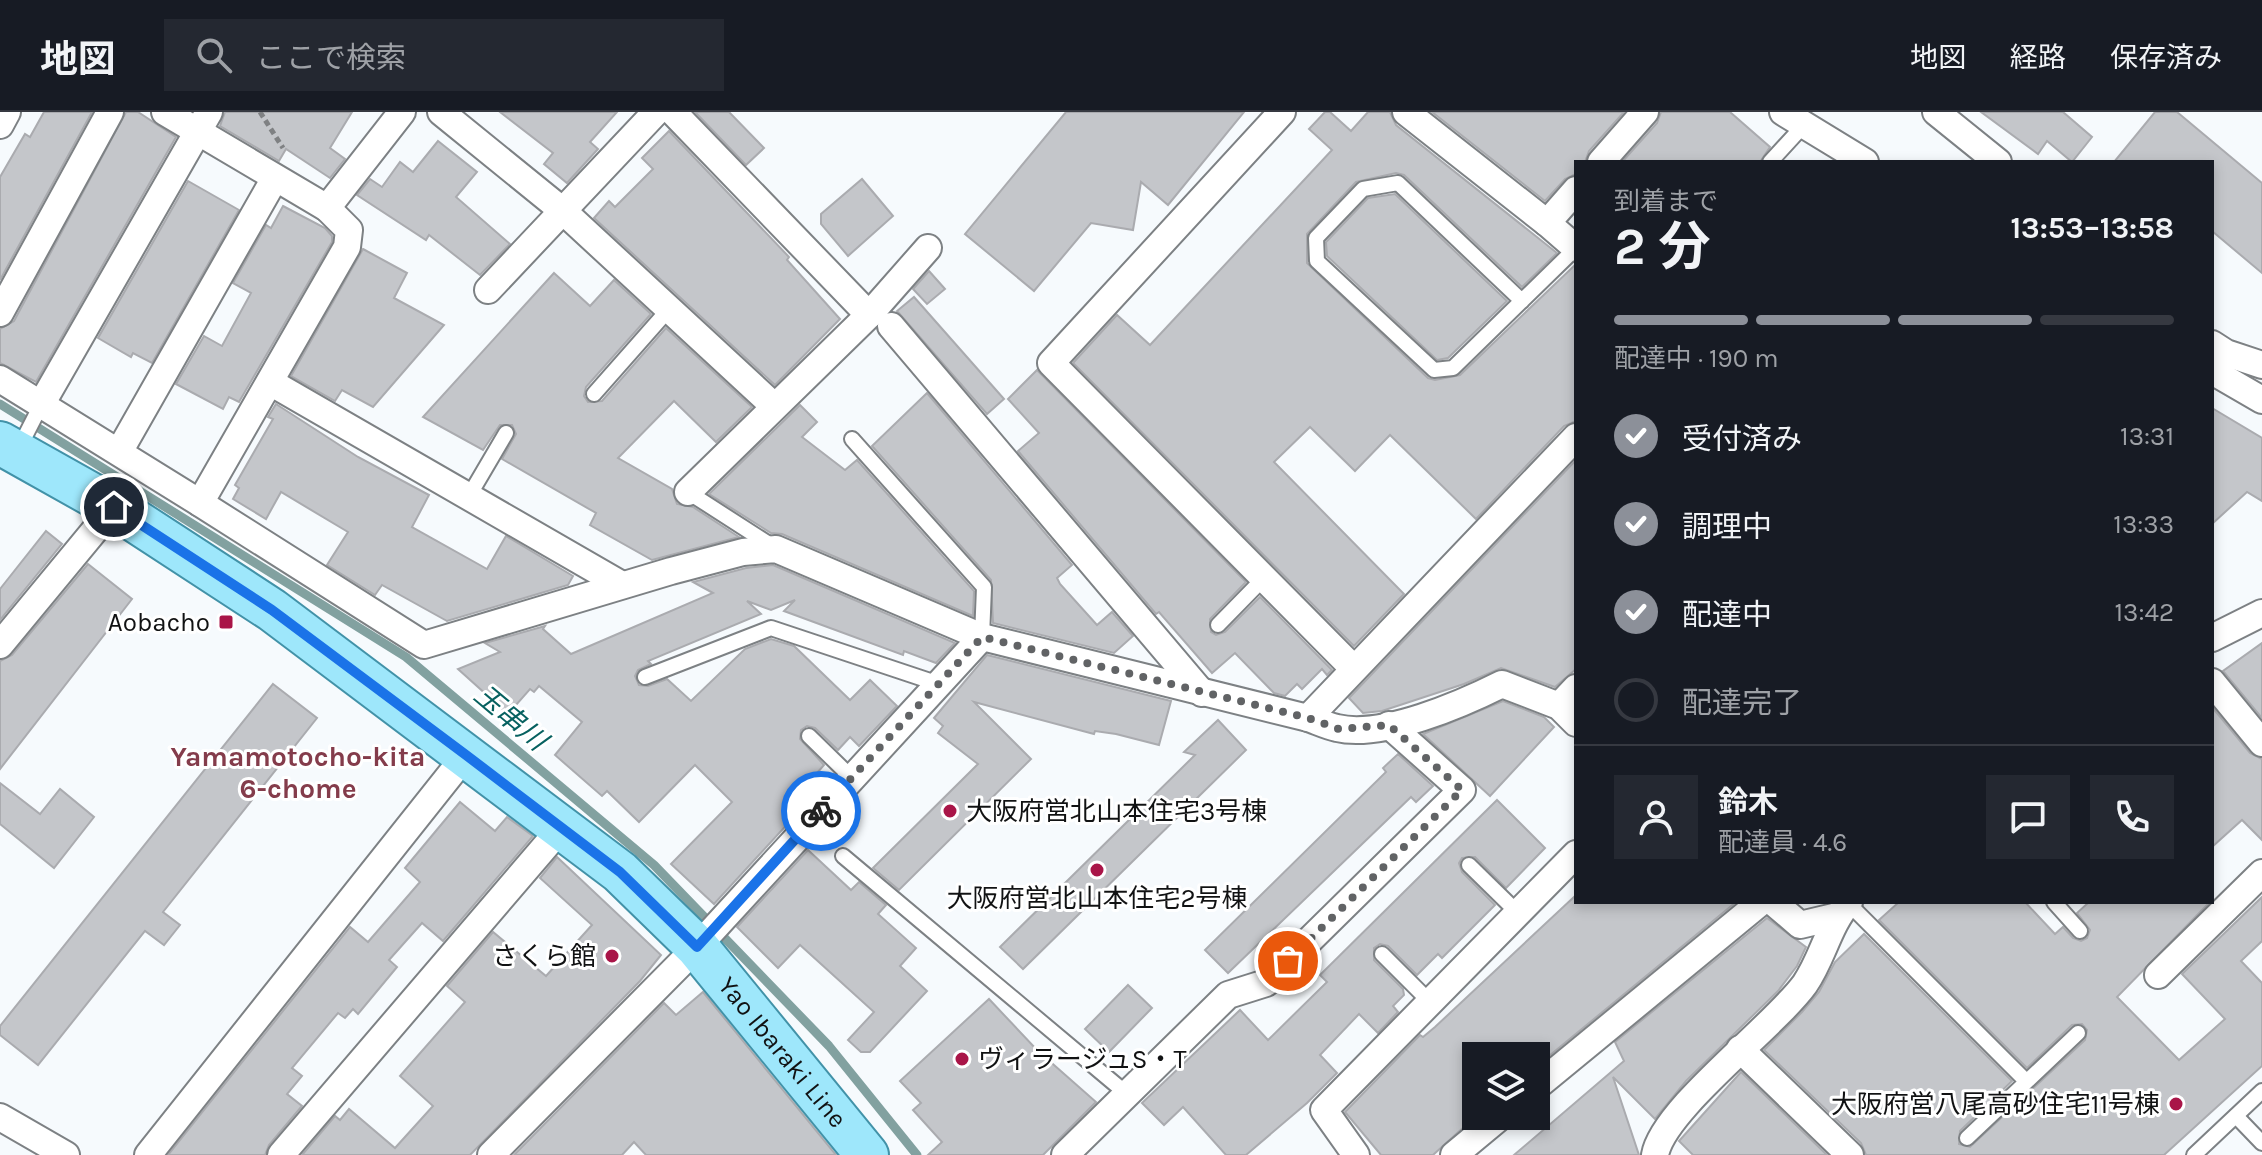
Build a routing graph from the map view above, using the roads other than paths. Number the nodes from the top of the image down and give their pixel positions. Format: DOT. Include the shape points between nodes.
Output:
graph roads {
  1 [pos="7,112"];
  2 [pos="110,112"];
  3 [pos="165,112"];
  4 [pos="402,112"];
  5 [pos="441,112"];
  6 [pos="656,112"];
  7 [pos="673,112"];
  8 [pos="1282,112"];
  9 [pos="1406,112"];
  10 [pos="1645,112"];
  11 [pos="1936,112"];
  12 [pos="1794,118"];
  13 [pos="202,121"];
  14 [pos="0,125"];
  15 [pos="1603,160"];
  16 [pos="1771,160"];
  17 [pos="1862,160"];
  18 [pos="1996,160"];
  19 [pos="275,178"];
  20 [pos="1574,192"];
  21 [pos="327,208"];
  22 [pos="563,211"];
  23 [pos="1547,223"];
  24 [pos="1574,246"];
  25 [pos="928,248"];
  26 [pos="1574,250"];
  27 [pos="488,290"];
  28 [pos="1522,301"];
  29 [pos="669,309"];
  30 [pos="0,313"];
  31 [pos="880,320"];
  32 [pos="2214,345"];
  33 [pos="2262,365"];
  34 [pos="2214,372"];
  35 [pos="0,379"];
  36 [pos="270,382"];
  37 [pos="594,394"];
  38 [pos="2262,400"];
  39 [pos="774,406"];
  40 [pos="39,408"];
  41 [pos="506,433"];
  42 [pos="852,439"];
  43 [pos="1574,439"];
  44 [pos="14,443"];
  45 [pos="119,452"];
  46 [pos="688,492"];
  47 [pos="469,496"];
  48 [pos="200,503"];
  49 [pos="114,507"];
  50 [pos="776,549"];
  51 [pos="1264,578"];
  52 [pos="622,585"];
  53 [pos="2262,613"];
  54 [pos="1218,625"];
  55 [pos="982,637"];
  56 [pos="2214,637"];
  57 [pos="0,645"];
  58 [pos="1354,669"];
  59 [pos="645,677"];
  60 [pos="939,684"];
  61 [pos="2214,684"];
  62 [pos="1202,693"];
  63 [pos="1570,706"];
  64 [pos="1308,718"];
  65 [pos="1389,725"];
  66 [pos="809,736"];
  67 [pos="2262,743"];
  68 [pos="466,755"];
  69 [pos="852,778"];
  70 [pos="562,827"];
  71 [pos="843,856"];
  72 [pos="1574,856"];
  73 [pos="1469,865"];
  74 [pos="2262,873"];
  75 [pos="1759,904"];
  76 [pos="1775,904"];
  77 [pos="2056,904"];
  78 [pos="1845,907"];
  79 [pos="1518,913"];
  80 [pos="2080,931"];
  81 [pos="698,945"];
  82 [pos="1382,954"];
  83 [pos="2158,975"];
  84 [pos="1430,1002"];
  85 [pos="2078,1033"];
  86 [pos="1740,1049"];
  87 [pos="1550,1075"];
  88 [pos="2026,1081"];
  89 [pos="2262,1091"];
  90 [pos="1127,1094"];
  91 [pos="2236,1116"];
  92 [pos="0,1117"];
  93 [pos="1484,1130"];
  94 [pos="1967,1138"];
  95 [pos="2262,1143"];
  96 [pos="1655,1154"];
  97 [pos="66,1155"];
  98 [pos="148,1155"];
  99 [pos="281,1155"];
  100 [pos="491,1155"];
  101 [pos="867,1155"];
  102 [pos="1065,1155"];
  103 [pos="1356,1155"];
  104 [pos="1454,1155"];
  105 [pos="1850,1155"];
  106 [pos="2194,1155"];
  1 -- 14 [label="street"];
  2 -- 30 [label="street"];
  3 -- 13 [label="street"];
  4 -- 21 [label="street"];
  5 -- 22 [label="street"];
  6 -- 22 [label="street"];
  7 -- 31 [label="street"];
  8 -- 51 [label="street" via="1051,363"];
  9 -- 23 [label="street"];
  10 -- 15 [label="street"];
  11 -- 18 [label="street"];
  12 -- 16 [label="lane"];
  12 -- 17 [label="street"];
  13 -- 19 [label="street"];
  13 -- 40 [label="street"];
  19 -- 21 [label="street"];
  19 -- 45 [label="street"];
  20 -- 23 [label="street"];
  21 -- 36 [label="street" via="349,230 347,247"];
  22 -- 27 [label="street"];
  22 -- 29 [label="street"];
  23 -- 24 [label="street"];
  25 -- 31 [label="street"];
  26 -- 28 [label="lane"];
  28 -- 28 [label="lane" via="1453,368 1434,370 1317,261 1316,238 1363,189 1398,183"];
  29 -- 37 [label="lane"];
  29 -- 39 [label="street"];
  31 -- 39 [label="street"];
  31 -- 62 [label="street"];
  32 -- 33 [label="street"];
  34 -- 38 [label="street"];
  35 -- 40 [label="street"];
  36 -- 47 [label="street"];
  36 -- 48 [label="street"];
  39 -- 46 [label="street"];
  40 -- 44 [label="lane"];
  40 -- 45 [label="street"];
  41 -- 47 [label="lane"];
  42 -- 55 [label="lane" via="984,587"];
  43 -- 58 [label="street"];
  44 -- 49 [label="main road, Yao Ibaraki Line"];
  45 -- 48 [label="street"];
  46 -- 50 [label="lane"];
  47 -- 52 [label="street"];
  48 -- 52 [label="street" via="424,645"];
  49 -- 57 [label="street"];
  49 -- 68 [label="main road, Yao Ibaraki Line" via="272,610"];
  50 -- 52 [label="street" via="743,552"];
  50 -- 55 [label="street"];
  51 -- 54 [label="lane"];
  51 -- 58 [label="street"];
  53 -- 56 [label="street"];
  55 -- 60 [label="street"];
  55 -- 62 [label="street"];
  58 -- 64 [label="street"];
  59 -- 60 [label="lane" via="771,628"];
  60 -- 69 [label="street"];
  61 -- 67 [label="street"];
  62 -- 64 [label="street"];
  63 -- 65 [label="street" via="1502,684 1449,710"];
  64 -- 65 [label="street" via="1339,729"];
  65 -- 90 [label="street" via="1462,790 1266,983 1228,995"];
  66 -- 69 [label="lane"];
  68 -- 70 [label="main road, Yao Ibaraki Line"];
  68 -- 98 [label="street"];
  69 -- 81 [label="street"];
  70 -- 81 [label="main road, Yao Ibaraki Line" via="620,872"];
  70 -- 99 [label="street"];
  71 -- 90 [label="lane"];
  72 -- 79 [label="street"];
  73 -- 79 [label="lane"];
  74 -- 83 [label="street"];
  75 -- 87 [label="street"];
  76 -- 78 [label="street" via="1800,925"];
  77 -- 80 [label="lane"];
  78 -- 86 [label="street" via="1805,983"];
  78 -- 88 [label="lane"];
  79 -- 84 [label="street"];
  81 -- 100 [label="street"];
  81 -- 101 [label="main road, Yao Ibaraki Line"];
  82 -- 84 [label="lane"];
  84 -- 103 [label="street" via="1324,1110"];
  85 -- 88 [label="lane"];
  86 -- 96 [label="street" via="1671,1122"];
  86 -- 105 [label="street"];
  88 -- 94 [label="lane"];
  89 -- 91 [label="lane"];
  90 -- 102 [label="street"];
  91 -- 95 [label="lane"];
  91 -- 106 [label="lane"];
  92 -- 97 [label="street"];
  93 -- 104 [label="street"];
}
